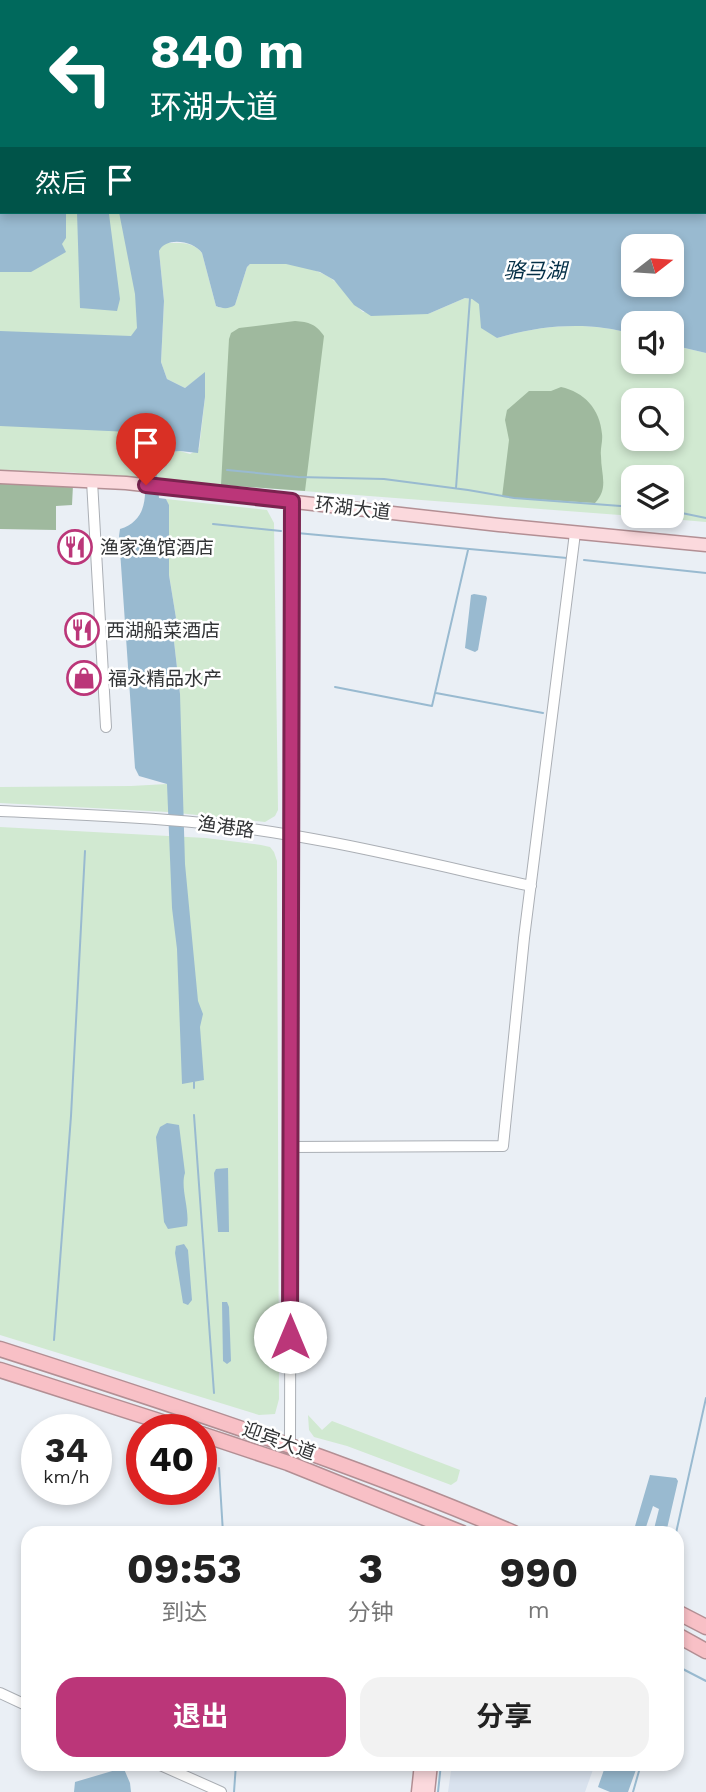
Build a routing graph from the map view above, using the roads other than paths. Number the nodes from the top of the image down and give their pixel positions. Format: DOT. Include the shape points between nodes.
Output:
graph roads {
  1 [pos="0,477"];
  2 [pos="92,481"];
  3 [pos="292,501"];
  4 [pos="575,533"];
  5 [pos="706,545"];
  6 [pos="106,727"];
  7 [pos="0,811"];
  8 [pos="292,836"];
  9 [pos="531,886"];
  10 [pos="291,1147"];
  11 [pos="0,1349"];
  12 [pos="0,1370"];
  13 [pos="137,1414"];
  14 [pos="217,1439"];
  15 [pos="290,1445"];
  16 [pos="454,1507"];
  17 [pos="441,1526"];
  18 [pos="453,1526"];
  19 [pos="498,1526"];
  20 [pos="684,1616"];
  21 [pos="706,1628"];
  22 [pos="684,1639"];
  23 [pos="706,1651"];
  24 [pos="0,1693"];
  25 [pos="21,1703"];
  26 [pos="174,1771"];
  27 [pos="420,1771"];
  28 [pos="430,1771"];
  29 [pos="221,1792"];
  30 [pos="418,1792"];
  31 [pos="428,1792"];
  1 -- 2 [label="main road, 环湖大道"];
  2 -- 3 [label="main road, 环湖大道"];
  2 -- 6 [label="street"];
  3 -- 4 [label="main road, 环湖大道"];
  3 -- 8 [label="street"];
  4 -- 5 [label="main road, 环湖大道"];
  4 -- 9 [label="street"];
  7 -- 8 [label="street, 渔港路" via="202,822"];
  8 -- 9 [label="street, 渔港路"];
  8 -- 10 [label="street"];
  9 -- 10 [label="street" via="503,1146"];
  10 -- 15 [label="street"];
  11 -- 15 [label="highway, 迎宾大道"];
  12 -- 13 [label="highway"];
  14 -- 17 [label="highway, 迎宾大道" via="288,1463"];
  15 -- 16 [label="highway, 迎宾大道"];
  16 -- 18 [label="main road"];
  16 -- 19 [label="highway, 迎宾大道"];
  20 -- 21 [label="highway"];
  22 -- 23 [label="highway"];
  24 -- 25 [label="street"];
  26 -- 29 [label="street"];
  27 -- 30 [label="main road"];
  28 -- 31 [label="main road"];
}
